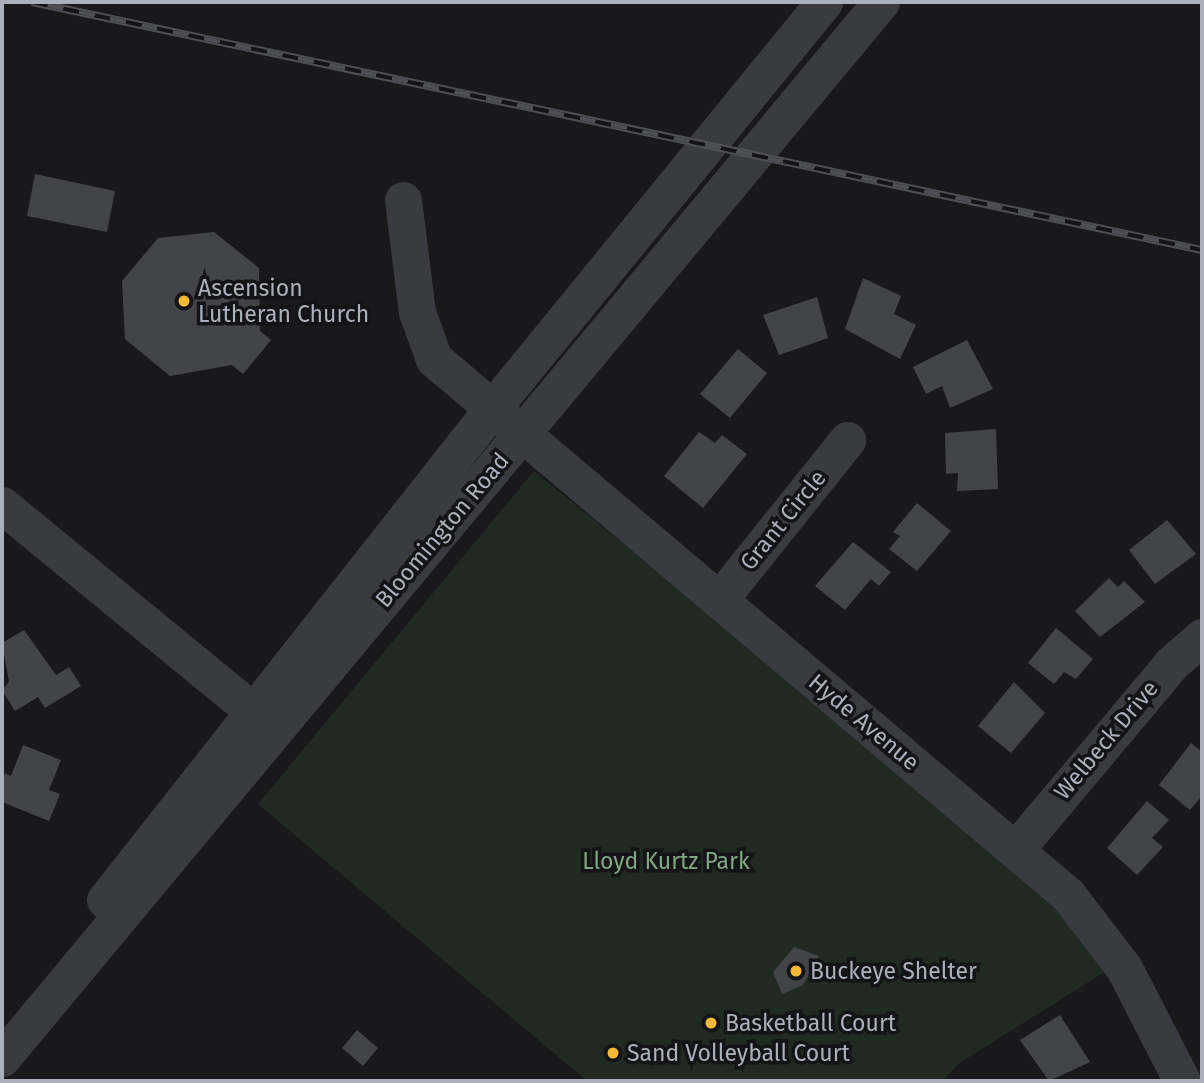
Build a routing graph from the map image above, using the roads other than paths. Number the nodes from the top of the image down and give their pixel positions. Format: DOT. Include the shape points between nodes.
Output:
graph roads {
  1 [pos="824,2"];
  2 [pos="881,2"];
  3 [pos="403,200"];
  4 [pos="491,410"];
  5 [pos="522,435"];
  6 [pos="847,440"];
  7 [pos="2,505"];
  8 [pos="719,600"];
  9 [pos="1202,637"];
  10 [pos="253,712"];
  11 [pos="1016,849"];
  12 [pos="2,1040"];
  13 [pos="2,1058"];
  14 [pos="1182,1081"];
  1 -- 4 [label="street, Bloomington Road"];
  2 -- 5 [label="street, Bloomington Road"];
  3 -- 4 [label="street, Hyde Avenue" via="426,342 443,368"];
  4 -- 5 [label="street, Hyde Avenue"];
  4 -- 10 [label="street, Bloomington Road"];
  5 -- 8 [label="street, Hyde Avenue"];
  5 -- 13 [label="street, Bloomington Road"];
  6 -- 8 [label="street, Grant Circle"];
  7 -- 10 [label="street"];
  8 -- 11 [label="street, Hyde Avenue"];
  9 -- 11 [label="street, Welbeck Drive" via="1171,664"];
  10 -- 12 [label="street, Bloomington Road"];
  11 -- 14 [label="street, Hyde Avenue" via="1099,930"];
}
